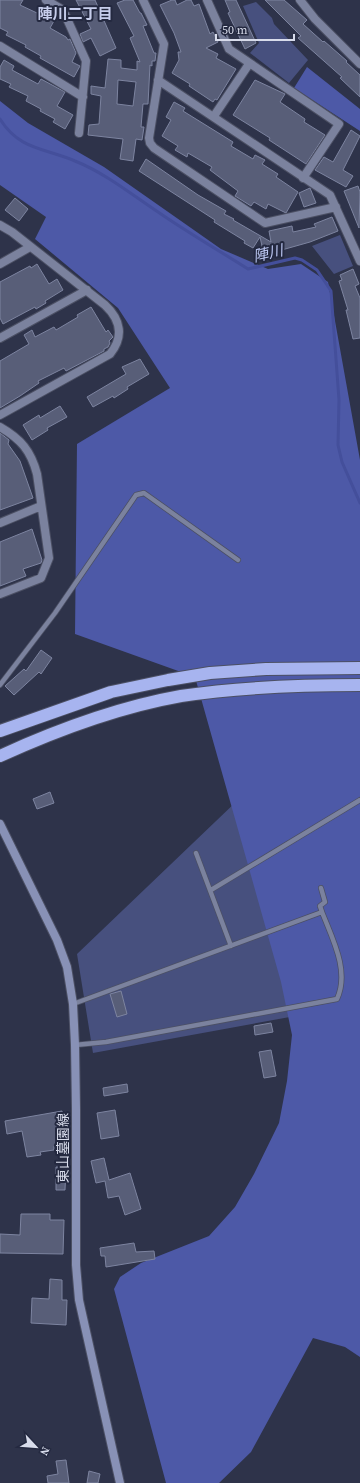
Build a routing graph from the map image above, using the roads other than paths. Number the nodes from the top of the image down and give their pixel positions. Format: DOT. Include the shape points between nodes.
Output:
graph roads {
  1 [pos="46,0"];
  2 [pos="143,0"];
  3 [pos="207,0"];
  4 [pos="300,0"];
  5 [pos="0,46"];
  6 [pos="249,64"];
  7 [pos="360,64"];
  8 [pos="158,80"];
  9 [pos="83,97"];
  10 [pos="214,116"];
  11 [pos="79,133"];
  12 [pos="303,178"];
  13 [pos="336,206"];
  14 [pos="0,225"];
  15 [pos="30,247"];
  16 [pos="360,262"];
  17 [pos="0,264"];
  18 [pos="87,290"];
  19 [pos="0,338"];
  20 [pos="0,415"];
  21 [pos="0,427"];
  22 [pos="41,506"];
  23 [pos="0,523"];
  24 [pos="238,560"];
  25 [pos="0,594"];
  26 [pos="360,668"];
  27 [pos="0,685"];
  28 [pos="360,685"];
  29 [pos="0,731"];
  30 [pos="0,756"];
  31 [pos="360,800"];
  32 [pos="0,824"];
  33 [pos="196,853"];
  34 [pos="321,888"];
  35 [pos="211,890"];
  36 [pos="322,912"];
  37 [pos="231,946"];
  38 [pos="73,1004"];
  39 [pos="75,1045"];
  40 [pos="120,1483"];
  1 -- 9 [label="street" via="63,10 86,61"];
  2 -- 8 [label="street" via="164,44"];
  3 -- 6 [label="street" via="229,49"];
  4 -- 7 [label="street" via="315,19"];
  5 -- 9 [label="street"];
  6 -- 10 [label="street"];
  6 -- 12 [label="street" via="339,124"];
  8 -- 10 [label="street"];
  8 -- 13 [label="street" via="149,138 154,148 265,224"];
  9 -- 11 [label="street"];
  10 -- 12 [label="street"];
  12 -- 13 [label="street" via="330,195"];
  13 -- 16 [label="street"];
  14 -- 15 [label="street"];
  15 -- 17 [label="street"];
  15 -- 18 [label="street"];
  18 -- 19 [label="street"];
  18 -- 20 [label="street" via="116,317 119,332 116,347 110,354"];
  21 -- 22 [label="street" via="20,440 30,454 37,474"];
  22 -- 23 [label="street"];
  22 -- 25 [label="street" via="49,558 41,578"];
  24 -- 27 [label="lane" via="144,493 136,495 55,612"];
  26 -- 29 [label="highway" via="266,669 210,673 168,680 111,692"];
  28 -- 30 [label="highway" via="282,685 181,696 103,715"];
  31 -- 35 [label="lane"];
  32 -- 38 [label="street, 東山墓園線" via="57,940 67,967"];
  33 -- 35 [label="lane"];
  34 -- 36 [label="lane" via="325,902 320,906"];
  35 -- 37 [label="lane"];
  36 -- 37 [label="lane"];
  36 -- 39 [label="lane" via="339,954 342,990 337,999 106,1042"];
  37 -- 38 [label="lane"];
  38 -- 39 [label="street, 東山墓園線"];
  39 -- 40 [label="street, 東山墓園線" via="76,1266 79,1300"];
}
